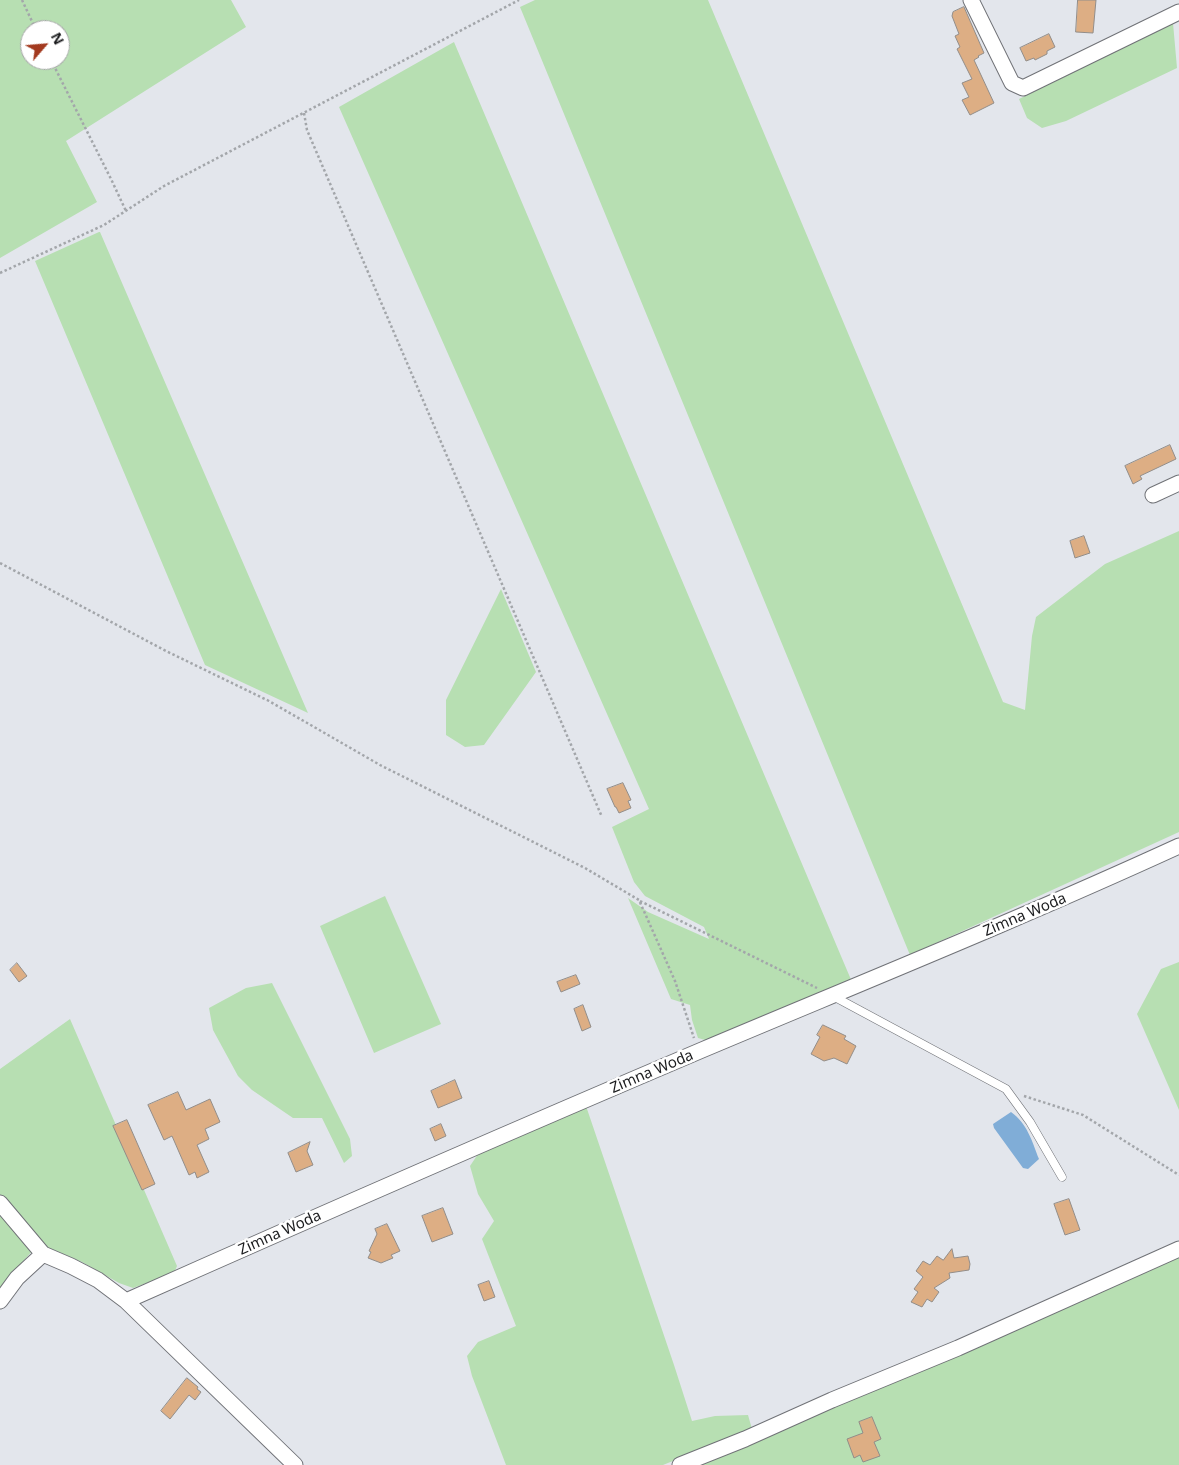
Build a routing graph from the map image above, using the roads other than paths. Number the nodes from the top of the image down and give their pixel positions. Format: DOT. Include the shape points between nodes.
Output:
graph roads {
  1 [pos="970,0"];
  2 [pos="1179,12"];
  3 [pos="1179,483"];
  4 [pos="1153,495"];
  5 [pos="1179,846"];
  6 [pos="832,996"];
  7 [pos="1062,1176"];
  8 [pos="0,1203"];
  9 [pos="1179,1250"];
  10 [pos="43,1254"];
  11 [pos="0,1301"];
  12 [pos="126,1301"];
  13 [pos="295,1465"];
  14 [pos="680,1465"];
  1 -- 2 [label="street" via="1012,83 1023,88"];
  3 -- 4 [label="street"];
  5 -- 6 [label="street, Zimna Woda"];
  6 -- 7 [label="lane" via="1006,1089"];
  6 -- 12 [label="street, Zimna Woda" via="370,1192"];
  8 -- 10 [label="street"];
  9 -- 14 [label="street" via="958,1348"];
  10 -- 11 [label="street" via="17,1278"];
  10 -- 12 [label="street" via="98,1280"];
  12 -- 13 [label="street"];
}
